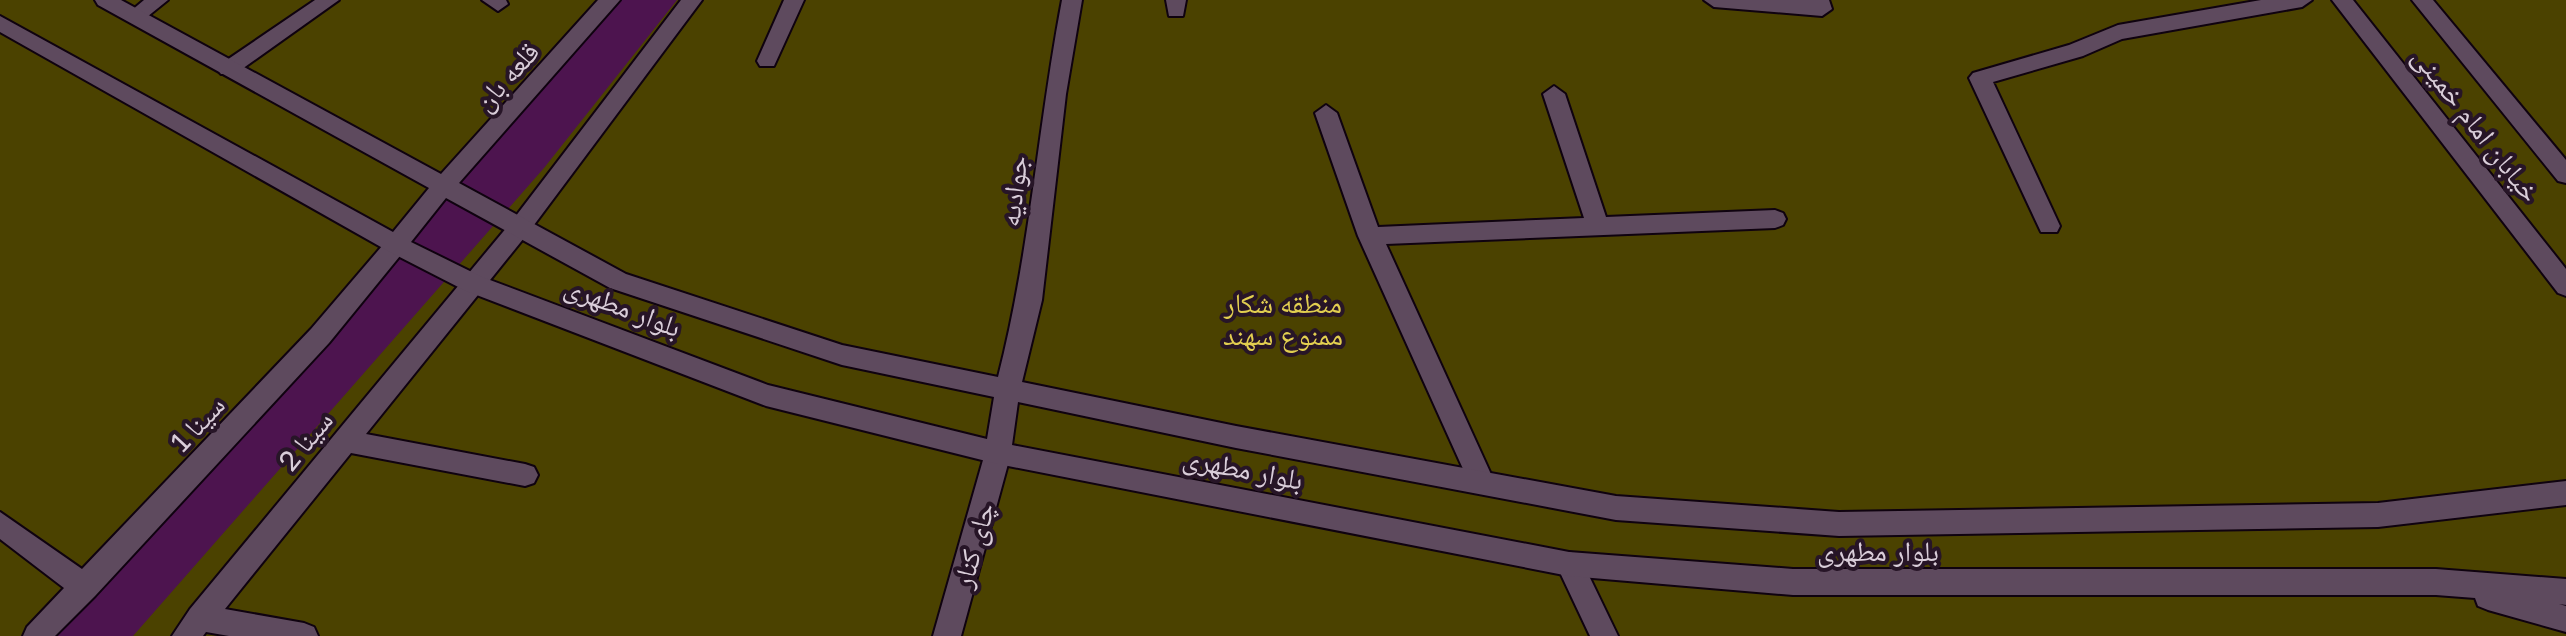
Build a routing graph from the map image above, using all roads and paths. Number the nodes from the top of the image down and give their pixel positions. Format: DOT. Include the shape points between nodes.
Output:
graph roads {
  1 [pos="105,0"];
  2 [pos="158,0"];
  3 [pos="329,0"];
  4 [pos="610,0"];
  5 [pos="692,0"];
  6 [pos="794,0"];
  7 [pos="1072,0"];
  8 [pos="1714,0"];
  9 [pos="1819,0"];
  10 [pos="2302,0"];
  11 [pos="2342,0"];
  12 [pos="2422,0"];
  13 [pos="135,16"];
  14 [pos="0,23"];
  15 [pos="767,61"];
  16 [pos="228,69"];
  17 [pos="1554,94"];
  18 [pos="1326,113"];
  19 [pos="2566,175"];
  20 [pos="446,190"];
  21 [pos="1775,219"];
  22 [pos="509,222"];
  23 [pos="2049,226"];
  24 [pos="1598,227"];
  25 [pos="1370,236"];
  26 [pos="400,247"];
  27 [pos="468,280"];
  28 [pos="2566,286"];
  29 [pos="1008,388"];
  30 [pos="345,441"];
  31 [pos="998,453"];
  32 [pos="525,475"];
  33 [pos="1482,483"];
  34 [pos="2566,493"];
  35 [pos="0,524"];
  36 [pos="1569,564"];
  37 [pos="2436,582"];
  38 [pos="85,587"];
  39 [pos="2566,592"];
  40 [pos="2566,619"];
  41 [pos="193,627"];
  42 [pos="37,636"];
  43 [pos="304,636"];
  44 [pos="947,636"];
  45 [pos="1604,636"];
  1 -- 13 [label="main road, بلوار مطهری"];
  2 -- 13 [label="main road"];
  3 -- 16 [label="main road"];
  4 -- 20 [label="main road, قلعه بان"];
  5 -- 22 [label="main road, سینا 2"];
  6 -- 15 [label="main road"];
  7 -- 29 [label="main road, جوادیه" via="1030,300"];
  8 -- 9 [label="main road" via="1822,9"];
  10 -- 23 [label="main road" via="2118,32 2076,51 1980,78"];
  11 -- 28 [label="main road, خیابان امام خمینی"];
  12 -- 19 [label="main road, خیابان امام خمینی"];
  13 -- 16 [label="main road, بلوار مطهری"];
  14 -- 26 [label="main road, بلوار مطهری"];
  16 -- 20 [label="main road, بلوار مطهری"];
  17 -- 24 [label="main road"];
  18 -- 25 [label="main road"];
  20 -- 22 [label="main road, بلوار مطهری"];
  20 -- 26 [label="main road, قلعه بان"];
  21 -- 24 [label="main road"];
  22 -- 27 [label="main road, سینا 2"];
  22 -- 29 [label="main road, بلوار مطهری" via="618,281 842,355"];
  24 -- 25 [label="main road"];
  25 -- 33 [label="main road"];
  26 -- 27 [label="main road, بلوار مطهری"];
  26 -- 38 [label="main road, سینا 1"];
  27 -- 30 [label="main road, سینا 2"];
  27 -- 31 [label="main road, بلوار مطهری" via="766,395"];
  29 -- 31 [label="main road, جوادیه"];
  29 -- 33 [label="main road, بلوار مطهری"];
  30 -- 32 [label="main road"];
  30 -- 41 [label="main road, سینا 2"];
  31 -- 36 [label="main road, بلوار مطهری"];
  31 -- 44 [label="main road, چای کنار"];
  33 -- 34 [label="main road, بلوار مطهری" via="1616,508 1839,524 2378,515"];
  35 -- 38 [label="main road"];
  36 -- 37 [label="main road, بلوار مطهری" via="1793,582"];
  36 -- 45 [label="main road"];
  37 -- 39 [label="main road, بلوار مطهری"];
  37 -- 40 [label="main road"];
  38 -- 42 [label="main road, سینا 1"];
  41 -- 43 [label="main road"];
}
